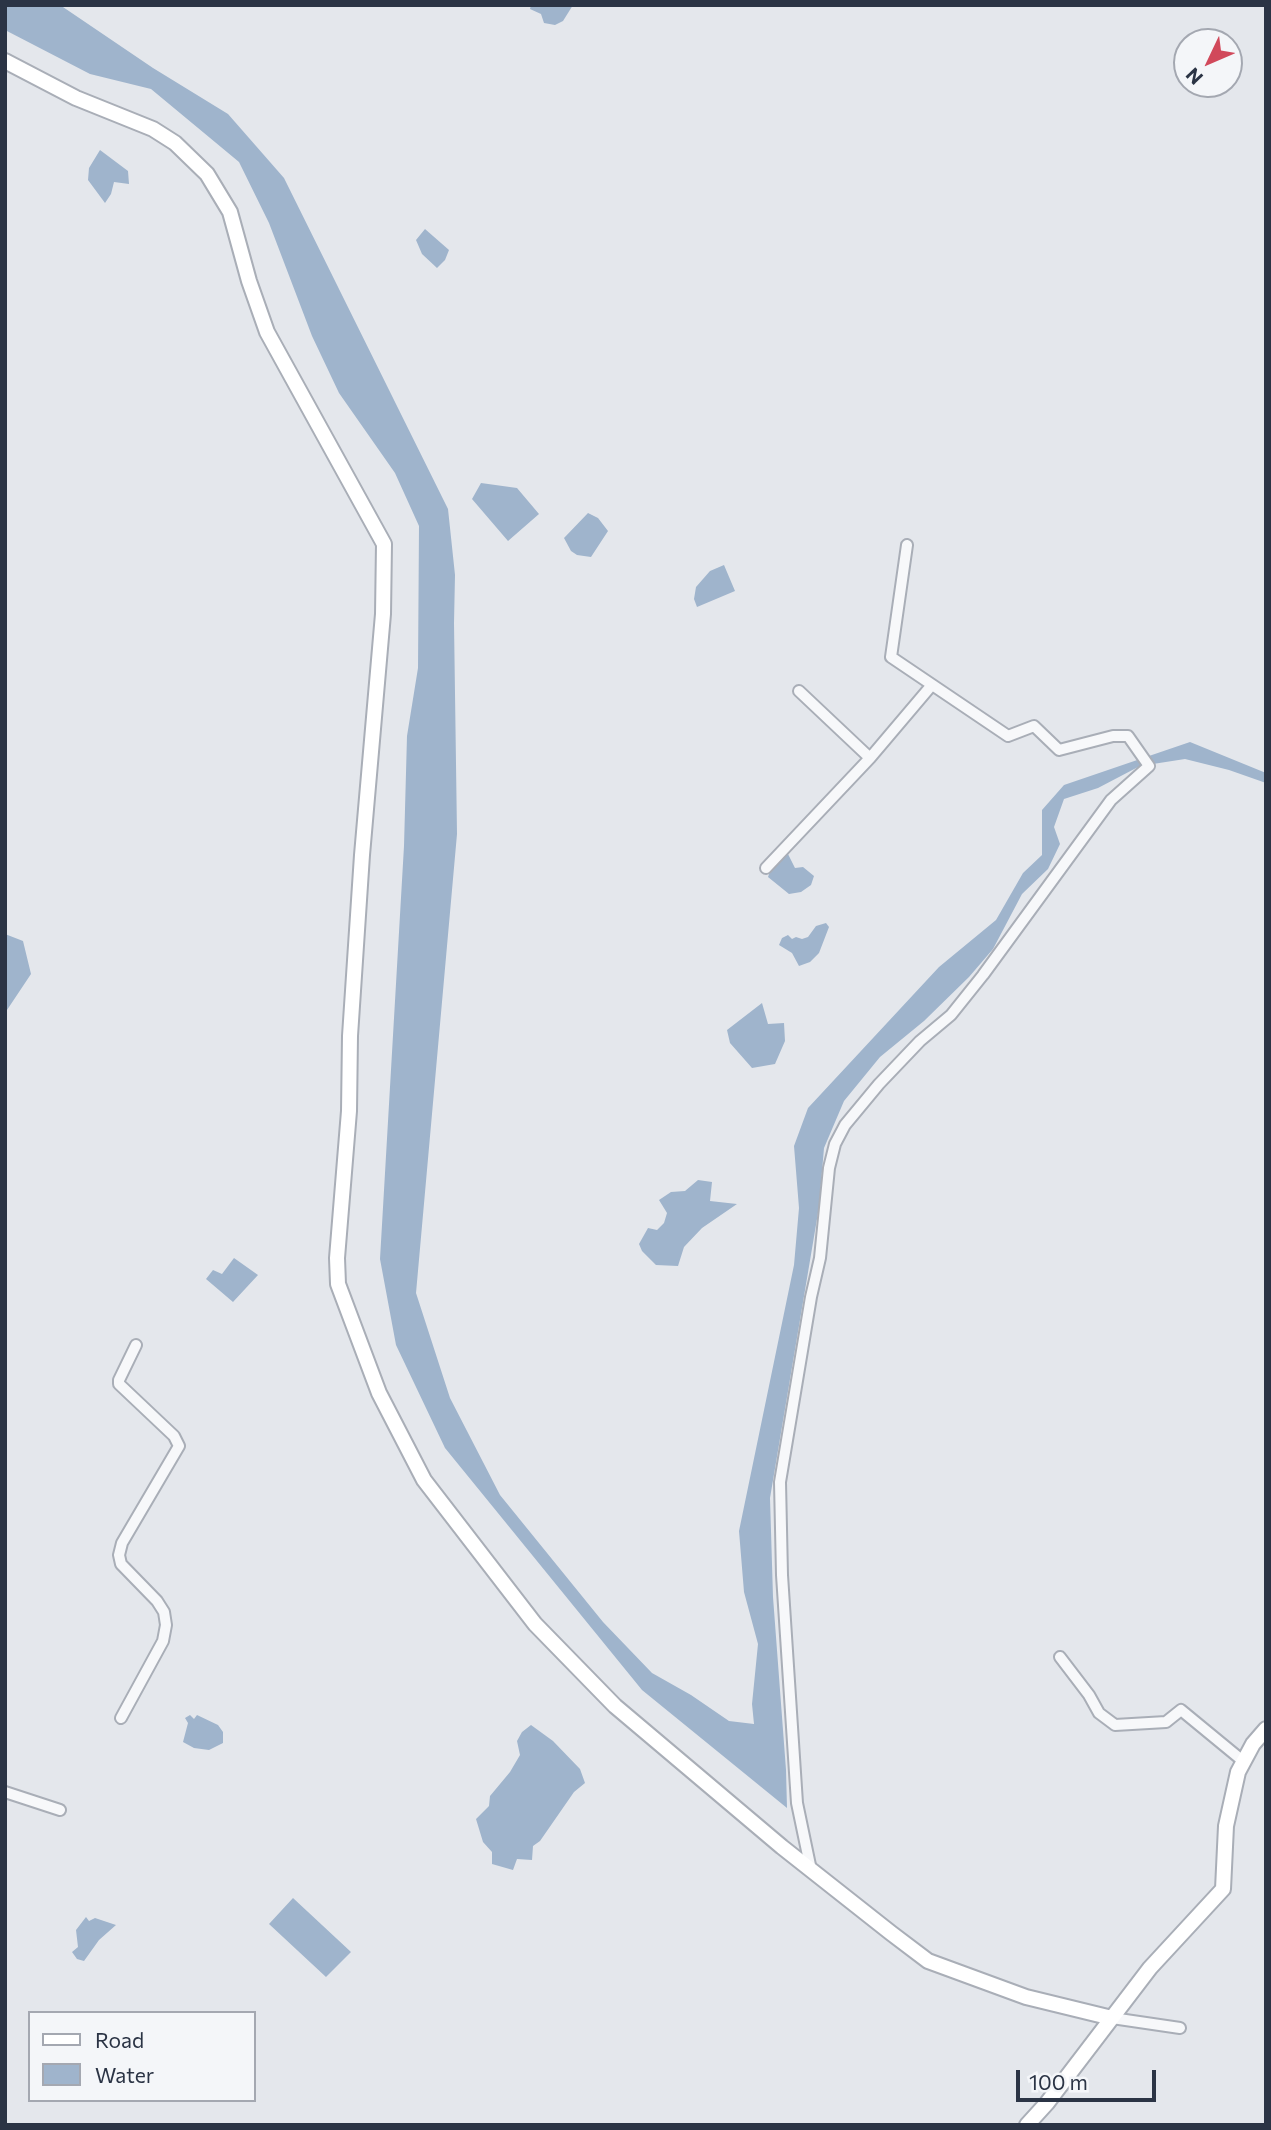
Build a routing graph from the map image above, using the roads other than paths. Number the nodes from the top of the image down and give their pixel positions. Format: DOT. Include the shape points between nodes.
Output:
graph roads {
  1 [pos="5,61"];
  2 [pos="906,545"];
  3 [pos="931,686"];
  4 [pos="799,691"];
  5 [pos="870,758"];
  6 [pos="766,869"];
  7 [pos="136,1345"];
  8 [pos="1060,1657"];
  9 [pos="121,1718"];
  10 [pos="1266,1729"];
  11 [pos="1243,1761"];
  12 [pos="5,1792"];
  13 [pos="60,1810"];
  14 [pos="811,1870"];
  15 [pos="1112,2018"];
  16 [pos="1180,2028"];
  17 [pos="1027,2125"];
  1 -- 14 [label="main road" via="75,98 153,128 207,174 230,212 267,332 384,544 383,614 362,855 337,1258 338,1284 379,1393 424,1480 535,1624 615,1706"];
  2 -- 3 [label="street" via="891,657"];
  3 -- 5 [label="street"];
  3 -- 14 [label="street" via="1008,736 1034,726 1059,750 1128,736 1150,766 1111,800 983,975 951,1014 879,1084 835,1144 820,1258 780,1482 797,1803"];
  4 -- 5 [label="street"];
  5 -- 6 [label="street"];
  7 -- 9 [label="street" via="119,1384 179,1446 119,1555 121,1564 157,1601 166,1625 163,1641"];
  8 -- 11 [label="street" via="1099,1713 1115,1725 1166,1722 1181,1710"];
  10 -- 11 [label="main road"];
  11 -- 15 [label="main road" via="1226,1826 1223,1889 1150,1968"];
  12 -- 13 [label="street"];
  14 -- 15 [label="main road" via="928,1961 1026,1997"];
  15 -- 16 [label="street"];
  15 -- 17 [label="main road"];
}
